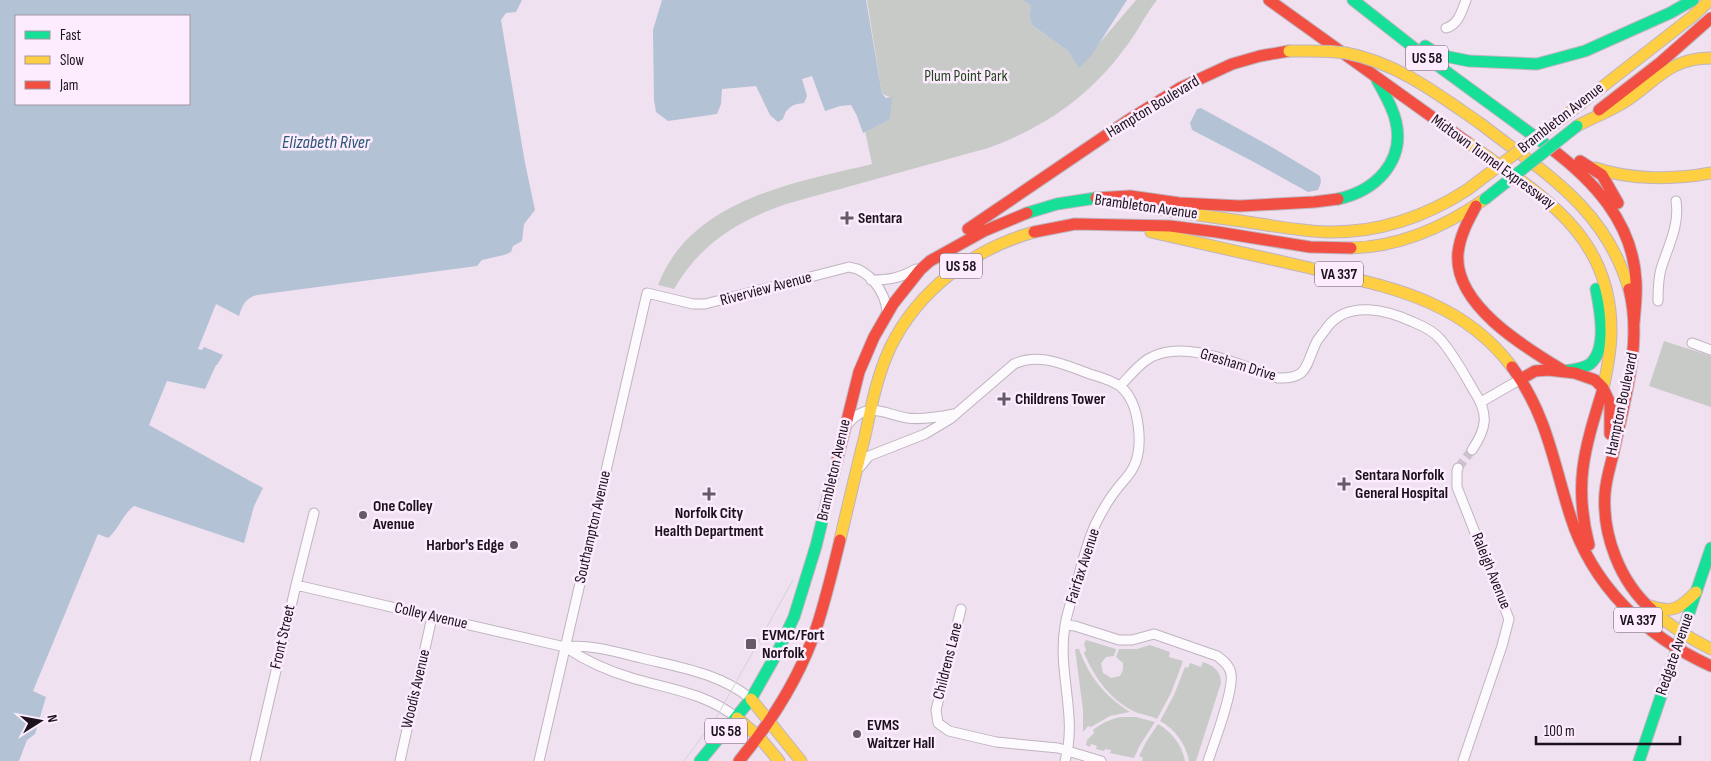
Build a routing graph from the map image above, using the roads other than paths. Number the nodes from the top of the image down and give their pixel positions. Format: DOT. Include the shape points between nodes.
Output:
graph roads {
  1 [pos="1269,0"];
  2 [pos="1352,0"];
  3 [pos="1357,0"];
  4 [pos="1466,0"];
  5 [pos="1693,0"];
  6 [pos="1710,0"];
  7 [pos="1711,18"];
  8 [pos="1711,26"];
  9 [pos="1446,28"];
  10 [pos="1438,55"];
  11 [pos="1711,58"];
  12 [pos="1661,62"];
  13 [pos="1375,76"];
  14 [pos="1503,113"];
  15 [pos="1577,126"];
  16 [pos="1549,139"];
  17 [pos="1584,163"];
  18 [pos="1711,173"];
  19 [pos="1096,198"];
  20 [pos="1676,201"];
  21 [pos="1480,202"];
  22 [pos="1128,226"];
  23 [pos="1583,238"];
  24 [pos="924,264"];
  25 [pos="871,280"];
  26 [pos="1636,280"];
  27 [pos="647,294"];
  28 [pos="1658,301"];
  29 [pos="887,312"];
  30 [pos="1634,323"];
  31 [pos="1692,343"];
  32 [pos="1711,350"];
  33 [pos="1564,371"];
  34 [pos="1521,379"];
  35 [pos="1120,386"];
  36 [pos="1603,389"];
  37 [pos="1481,402"];
  38 [pos="870,411"];
  39 [pos="957,414"];
  40 [pos="844,430"];
  41 [pos="1472,450"];
  42 [pos="1458,468"];
  43 [pos="856,471"];
  44 [pos="1608,472"];
  45 [pos="314,513"];
  46 [pos="1711,548"];
  47 [pos="1605,584"];
  48 [pos="296,585"];
  49 [pos="1696,592"];
  50 [pos="1645,604"];
  51 [pos="961,609"];
  52 [pos="432,617"];
  53 [pos="1065,625"];
  54 [pos="1682,635"];
  55 [pos="566,647"];
  56 [pos="1711,649"];
  57 [pos="1677,650"];
  58 [pos="1711,666"];
  59 [pos="751,699"];
  60 [pos="737,718"];
  61 [pos="770,721"];
  62 [pos="759,737"];
  63 [pos="1068,750"];
  64 [pos="254,761"];
  65 [pos="400,761"];
  66 [pos="538,761"];
  67 [pos="700,761"];
  68 [pos="738,761"];
  69 [pos="779,761"];
  70 [pos="801,761"];
  71 [pos="1064,761"];
  72 [pos="1101,761"];
  73 [pos="1208,761"];
  74 [pos="1463,761"];
  75 [pos="1639,761"];
  1 -- 13 [label="main road, Midtown Tunnel Expressway / US 58"];
  2 -- 14 [label="main road, US 58"];
  3 -- 10 [label="main road"];
  4 -- 9 [label="street" via="1455,23"];
  5 -- 10 [label="main road" via="1585,51 1537,64 1469,62"];
  6 -- 19 [label="main road, Brambleton Avenue, bridge" via="1468,190 1402,223 1362,231 1329,232"];
  7 -- 12 [label="main road, Brambleton Avenue"];
  8 -- 12 [label="main road"];
  10 -- 16 [label="main road"];
  11 -- 15 [label="main road, US 58" via="1690,58 1677,63 1623,102"];
  12 -- 15 [label="main road, Brambleton Avenue"];
  13 -- 19 [label="main road, US 58" via="1394,113 1396,151 1393,162 1380,179 1356,194 1325,202 1278,205 1180,203 1120,196"];
  13 -- 23 [label="main road, Midtown Tunnel Expressway" via="1549,202"];
  14 -- 16 [label="main road, US 58"];
  14 -- 26 [label="main road" via="1580,171 1603,196 1624,233"];
  15 -- 21 [label="main road, Brambleton Avenue / US 58, bridge"];
  16 -- 17 [label="main road, US 58"];
  17 -- 18 [label="main road, US 58" via="1599,170 1625,175"];
  17 -- 26 [label="main road" via="1602,175 1623,215 1635,253"];
  19 -- 24 [label="main road, Brambleton Avenue / US 58" via="1062,202 1015,217"];
  20 -- 28 [label="street" via="1677,222 1658,283"];
  21 -- 22 [label="main road, Brambleton Avenue / US 58" via="1445,224 1419,234 1358,248 1314,247 1170,226"];
  21 -- 33 [label="main road" via="1458,248 1464,285 1480,308 1510,337"];
  22 -- 34 [label="main road, VA 337" via="1410,292 1468,324 1494,347"];
  22 -- 38 [label="main road, Brambleton Avenue / US 58" via="1077,224 1045,229 1010,239 969,260 940,282 908,318 882,369"];
  23 -- 33 [label="main road" via="1598,296 1601,344 1591,363"];
  23 -- 36 [label="main road, Midtown Tunnel Expressway" via="1600,270 1610,304 1611,347"];
  24 -- 25 [label="street" via="901,277"];
  24 -- 29 [label="main road, Brambleton Avenue / US 58"];
  24 -- 30 [label="main road, Hampton Boulevard / VA 337, bridge" via="950,241 1172,92 1235,63 1273,53 1330,51 1392,66 1423,83 1570,192 1610,240 1629,289"];
  25 -- 27 [label="street, Riverview Avenue" via="849,267 705,304"];
  25 -- 29 [label="street, Riverview Avenue" via="886,300"];
  26 -- 30 [label="main road"];
  27 -- 55 [label="street, Southampton Avenue"];
  29 -- 40 [label="main road, Brambleton Avenue / US 58" via="859,372"];
  30 -- 44 [label="main road, Hampton Boulevard / VA 337" via="1632,364"];
  31 -- 32 [label="street"];
  33 -- 34 [label="main road" via="1537,371"];
  33 -- 36 [label="main road" via="1591,378"];
  34 -- 37 [label="street"];
  34 -- 47 [label="main road, VA 337" via="1547,432 1579,540"];
  35 -- 37 [label="street, Gresham Drive" via="1146,360 1178,350 1201,353 1278,378 1300,375 1307,368 1317,340 1329,325 1348,313 1374,309 1429,329 1441,339"];
  35 -- 39 [label="street" via="1057,362 1031,358 1014,364"];
  35 -- 53 [label="street, Fairfax Avenue" via="1128,394 1135,410 1136,460 1105,506 1092,533"];
  36 -- 44 [label="main road" via="1610,406"];
  36 -- 47 [label="main road, Midtown Tunnel Expressway" via="1583,456 1580,486 1588,540"];
  37 -- 41 [label="street" via="1485,424"];
  38 -- 39 [label="street" via="927,419"];
  38 -- 40 [label="street" via="859,414"];
  38 -- 43 [label="main road, Brambleton Avenue / US 58"];
  39 -- 43 [label="street" via="925,434 869,456"];
  40 -- 59 [label="main road, Brambleton Avenue / US 58" via="799,604"];
  42 -- 74 [label="street, Raleigh Avenue" via="1457,487 1509,619"];
  43 -- 61 [label="main road, Brambleton Avenue / US 58" via="817,627 796,676"];
  44 -- 50 [label="main road, Hampton Boulevard / VA 337" via="1604,501 1609,536 1622,571"];
  45 -- 48 [label="street, Front Street"];
  46 -- 49 [label="main road, Redgate Avenue"];
  47 -- 57 [label="main road, VA 337" via="1637,620"];
  48 -- 52 [label="street, Colley Avenue"];
  48 -- 64 [label="street, Front Street"];
  49 -- 50 [label="main road" via="1672,611"];
  49 -- 54 [label="main road, Redgate Avenue"];
  50 -- 54 [label="main road, Hampton Boulevard / VA 337"];
  51 -- 63 [label="street, Childrens Lane" via="936,710 938,723 949,731 996,742"];
  52 -- 55 [label="street, Colley Avenue"];
  52 -- 65 [label="street, Woodis Avenue"];
  53 -- 63 [label="street, Fairfax Avenue" via="1062,664 1069,704"];
  53 -- 73 [label="street" via="1119,640 1154,634 1217,656 1225,662 1231,673 1231,687"];
  54 -- 56 [label="main road, Hampton Boulevard / VA 337"];
  54 -- 57 [label="main road, Redgate Avenue"];
  55 -- 59 [label="street, Colley Avenue" via="586,646 696,672 727,683"];
  55 -- 60 [label="street, Colley Avenue" via="583,659 618,673 705,698"];
  55 -- 66 [label="street, Southampton Avenue"];
  57 -- 58 [label="main road, VA 337"];
  57 -- 75 [label="main road, Redgate Avenue"];
  59 -- 60 [label="main road, Brambleton Avenue / US 58"];
  59 -- 61 [label="main road, Colley Avenue"];
  60 -- 62 [label="main road, Colley Avenue"];
  60 -- 67 [label="main road, Brambleton Avenue / US 58"];
  61 -- 62 [label="main road, Brambleton Avenue / US 58"];
  61 -- 70 [label="main road, Colley Avenue"];
  62 -- 68 [label="main road, Brambleton Avenue / US 58"];
  62 -- 69 [label="main road, Colley Avenue"];
  63 -- 71 [label="street, Fairfax Avenue"];
  63 -- 72 [label="street, Childrens Lane"];
}
